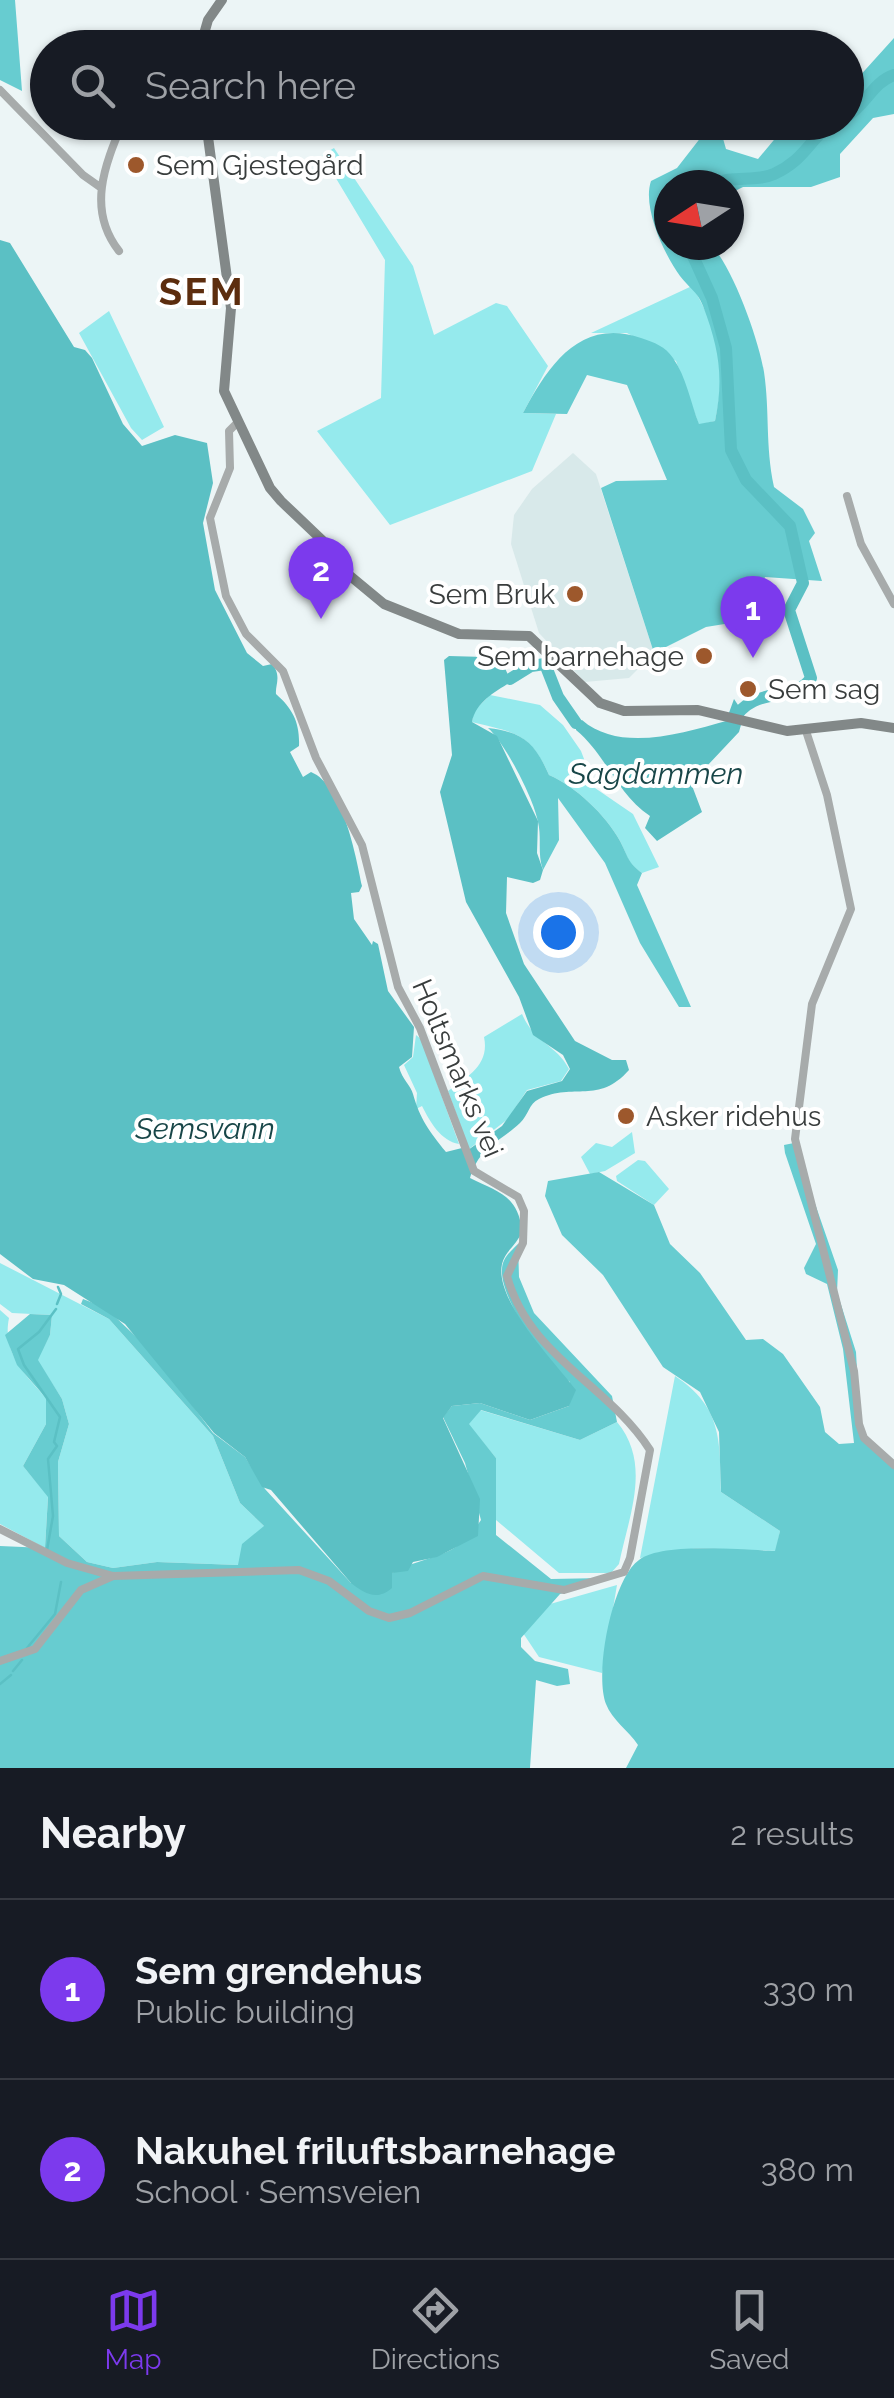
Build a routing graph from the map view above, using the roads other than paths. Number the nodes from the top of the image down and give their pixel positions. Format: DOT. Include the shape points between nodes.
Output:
graph roads {
  1 [pos="222,0"];
  2 [pos="205,30"];
  3 [pos="0,90"];
  4 [pos="30,117"];
  5 [pos="51,140"];
  6 [pos="117,140"];
  7 [pos="209,140"];
  8 [pos="100,187"];
  9 [pos="119,251"];
  10 [pos="237,422"];
  11 [pos="847,496"];
  12 [pos="894,604"];
  13 [pos="894,728"];
  14 [pos="806,731"];
  15 [pos="894,1465"];
  16 [pos="0,1529"];
  17 [pos="113,1576"];
  18 [pos="0,1661"];
  1 -- 2 [label="main road"];
  3 -- 4 [label="street"];
  5 -- 8 [label="street"];
  6 -- 8 [label="street"];
  7 -- 10 [label="main road" via="232,308 222,384"];
  8 -- 9 [label="street" via="101,218"];
  10 -- 14 [label="main road" via="270,488 374,597 459,634 528,636 606,707 688,709"];
  10 -- 17 [label="street, Holtsmarks vei" via="229,430 230,468 210,518 227,589 246,634 283,671 316,758 362,846 393,971 474,1170 518,1197 524,1211 523,1243 507,1276 531,1328 564,1367 598,1389 650,1450 624,1572 564,1590 482,1576 388,1618 300,1570"];
  11 -- 12 [label="street" via="861,544"];
  13 -- 14 [label="main road" via="861,723"];
  14 -- 15 [label="street" via="851,910 812,1004 795,1139 854,1371 859,1424 864,1438"];
  16 -- 17 [label="street, Holtsmarks vei" via="46,1554"];
  17 -- 18 [label="street" via="81,1590 35,1649"];
}
